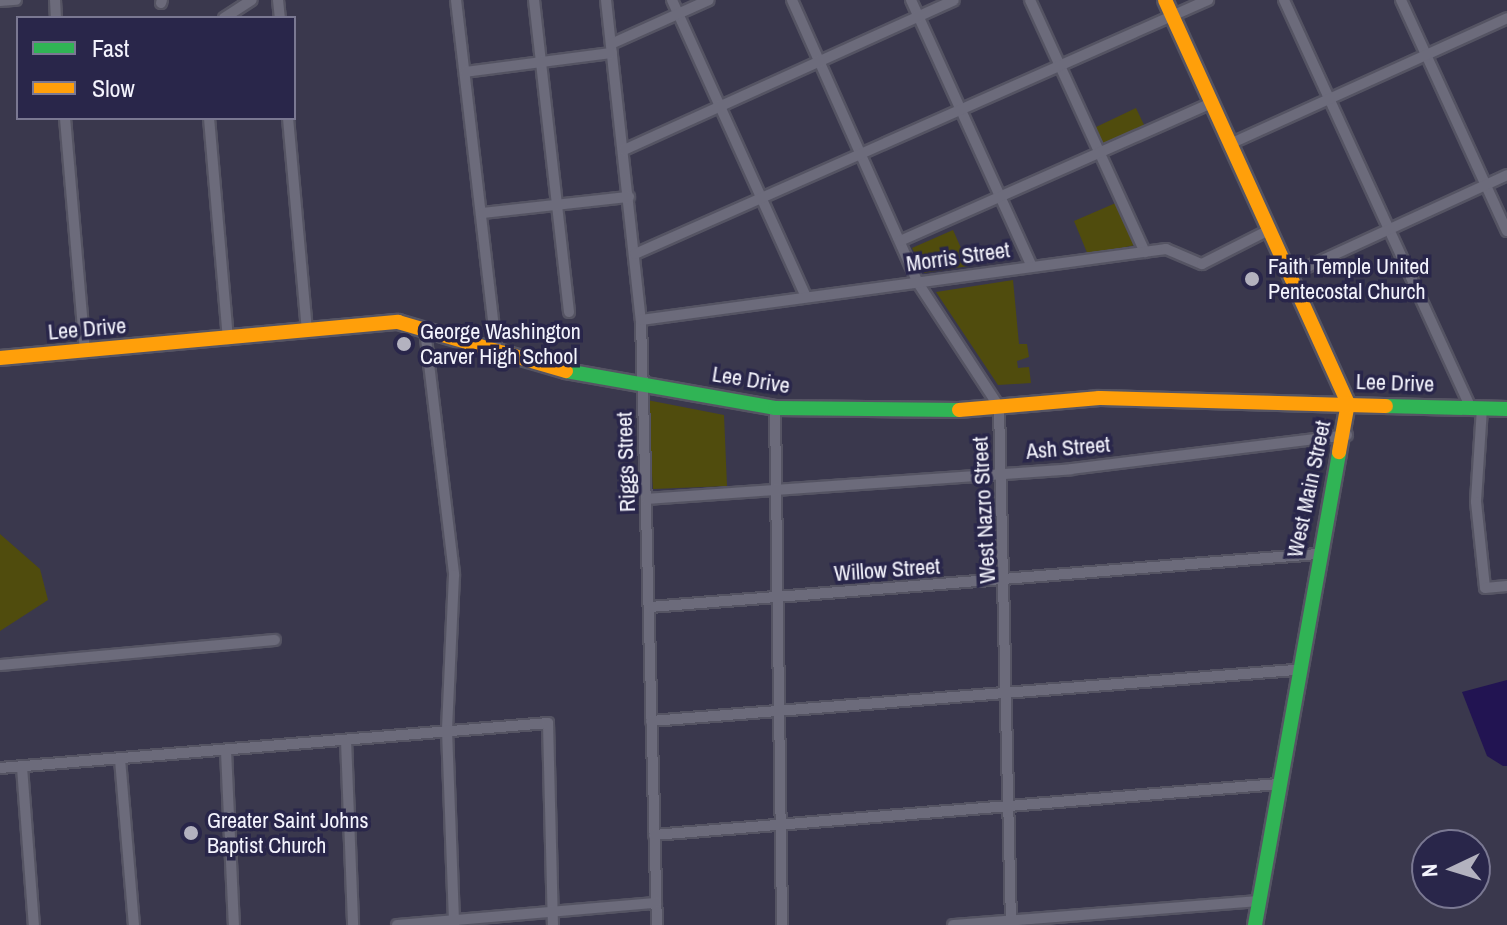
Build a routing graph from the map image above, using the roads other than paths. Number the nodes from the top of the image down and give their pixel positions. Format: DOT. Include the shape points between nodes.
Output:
graph roads {
  1 [pos="16,0"];
  2 [pos="252,0"];
  3 [pos="456,0"];
  4 [pos="534,0"];
  5 [pos="606,0"];
  6 [pos="672,0"];
  7 [pos="709,0"];
  8 [pos="792,0"];
  9 [pos="911,0"];
  10 [pos="954,0"];
  11 [pos="1030,0"];
  12 [pos="1165,0"];
  13 [pos="1208,0"];
  14 [pos="1284,0"];
  15 [pos="1401,0"];
  16 [pos="0,1"];
  17 [pos="679,13"];
  18 [pos="227,16"];
  19 [pos="918,16"];
  20 [pos="1173,16"];
  21 [pos="1507,18"];
  22 [pos="611,49"];
  23 [pos="1426,55"];
  24 [pos="820,61"];
  25 [pos="540,62"];
  26 [pos="1058,63"];
  27 [pos="465,72"];
  28 [pos="1329,99"];
  29 [pos="1212,103"];
  30 [pos="720,107"];
  31 [pos="960,109"];
  32 [pos="209,120"];
  33 [pos="288,120"];
  34 [pos="65,122"];
  35 [pos="1232,143"];
  36 [pos="624,150"];
  37 [pos="861,153"];
  38 [pos="1101,154"];
  39 [pos="1507,175"];
  40 [pos="1486,185"];
  41 [pos="629,197"];
  42 [pos="761,197"];
  43 [pos="1002,199"];
  44 [pos="558,207"];
  45 [pos="483,213"];
  46 [pos="1271,229"];
  47 [pos="1390,229"];
  48 [pos="1507,231"];
  49 [pos="900,241"];
  50 [pos="1145,252"];
  51 [pos="635,254"];
  52 [pos="1032,267"];
  53 [pos="1292,274"];
  54 [pos="918,283"];
  55 [pos="806,297"];
  56 [pos="569,312"];
  57 [pos="641,320"];
  58 [pos="425,330"];
  59 [pos="307,331"];
  60 [pos="228,339"];
  61 [pos="85,351"];
  62 [pos="0,358"];
  63 [pos="497,359"];
  64 [pos="643,384"];
  65 [pos="1348,403"];
  66 [pos="999,407"];
  67 [pos="775,408"];
  68 [pos="1476,408"];
  69 [pos="1507,409"];
  70 [pos="1347,435"];
  71 [pos="1005,474"];
  72 [pos="772,489"];
  73 [pos="647,499"];
  74 [pos="1317,554"];
  75 [pos="1008,582"];
  76 [pos="1507,586"];
  77 [pos="774,597"];
  78 [pos="650,607"];
  79 [pos="275,640"];
  80 [pos="0,665"];
  81 [pos="1295,670"];
  82 [pos="1009,696"];
  83 [pos="778,713"];
  84 [pos="651,721"];
  85 [pos="447,730"];
  86 [pos="346,740"];
  87 [pos="226,751"];
  88 [pos="120,759"];
  89 [pos="22,767"];
  90 [pos="0,768"];
  91 [pos="1278,784"];
  92 [pos="1012,806"];
  93 [pos="780,824"];
  94 [pos="654,835"];
  95 [pos="1260,901"];
  96 [pos="656,903"];
  97 [pos="552,910"];
  98 [pos="454,922"];
  99 [pos="1011,923"];
  100 [pos="34,925"];
  101 [pos="134,925"];
  102 [pos="234,925"];
  103 [pos="353,925"];
  104 [pos="397,925"];
  105 [pos="553,925"];
  106 [pos="657,925"];
  107 [pos="782,925"];
  108 [pos="953,925"];
  109 [pos="1255,925"];
  1 -- 16 [label="street"];
  2 -- 18 [label="street"];
  3 -- 27 [label="street"];
  4 -- 25 [label="street"];
  5 -- 22 [label="street, Riggs Street"];
  6 -- 17 [label="street"];
  7 -- 17 [label="street"];
  8 -- 24 [label="street, West Nazro Street"];
  9 -- 19 [label="street"];
  10 -- 19 [label="street"];
  11 -- 26 [label="street"];
  12 -- 20 [label="main road, West Main Street"];
  13 -- 20 [label="street"];
  14 -- 28 [label="street"];
  15 -- 23 [label="street"];
  17 -- 22 [label="street"];
  17 -- 30 [label="street"];
  19 -- 24 [label="street"];
  19 -- 31 [label="street"];
  20 -- 26 [label="street"];
  20 -- 29 [label="main road, West Main Street"];
  21 -- 23 [label="street"];
  22 -- 25 [label="street"];
  22 -- 36 [label="street, Riggs Street"];
  23 -- 28 [label="street"];
  23 -- 40 [label="street"];
  24 -- 30 [label="street"];
  24 -- 37 [label="street, West Nazro Street"];
  25 -- 27 [label="street"];
  25 -- 44 [label="street"];
  26 -- 31 [label="street"];
  26 -- 38 [label="street"];
  27 -- 45 [label="street"];
  28 -- 35 [label="street"];
  28 -- 47 [label="street"];
  29 -- 35 [label="main road, West Main Street"];
  29 -- 38 [label="street"];
  30 -- 36 [label="street"];
  30 -- 42 [label="street"];
  31 -- 37 [label="street"];
  31 -- 43 [label="street"];
  32 -- 60 [label="street"];
  33 -- 59 [label="street"];
  34 -- 61 [label="street"];
  35 -- 46 [label="main road, West Main Street"];
  36 -- 41 [label="street, Riggs Street"];
  37 -- 42 [label="street"];
  37 -- 49 [label="street, West Nazro Street"];
  38 -- 43 [label="street"];
  38 -- 50 [label="street"];
  39 -- 40 [label="street"];
  40 -- 47 [label="street"];
  40 -- 48 [label="street"];
  41 -- 44 [label="street"];
  41 -- 51 [label="street, Riggs Street"];
  42 -- 51 [label="street"];
  42 -- 55 [label="street"];
  43 -- 49 [label="street"];
  43 -- 52 [label="street"];
  44 -- 45 [label="street"];
  44 -- 56 [label="street"];
  45 -- 63 [label="street"];
  46 -- 50 [label="street, Morris Street" via="1202,264 1166,249"];
  46 -- 53 [label="main road, West Main Street"];
  47 -- 53 [label="street"];
  47 -- 68 [label="street"];
  49 -- 54 [label="street, West Nazro Street"];
  50 -- 52 [label="street, Morris Street"];
  51 -- 57 [label="street, Riggs Street"];
  52 -- 54 [label="street, Morris Street"];
  53 -- 65 [label="main road, West Main Street"];
  54 -- 55 [label="street, Morris Street"];
  54 -- 66 [label="street, West Nazro Street"];
  55 -- 57 [label="street, Morris Street"];
  57 -- 64 [label="street, Riggs Street"];
  58 -- 59 [label="main road, Lee Drive" via="373,322"];
  58 -- 63 [label="main road, Lee Drive"];
  58 -- 85 [label="street" via="454,575"];
  59 -- 60 [label="main road, Lee Drive"];
  60 -- 61 [label="main road, Lee Drive"];
  61 -- 62 [label="main road, Lee Drive"];
  63 -- 64 [label="main road, Lee Drive"];
  64 -- 67 [label="main road, Lee Drive"];
  64 -- 73 [label="street, Riggs Street"];
  65 -- 66 [label="main road, Lee Drive" via="1099,398"];
  65 -- 68 [label="main road, Lee Drive"];
  65 -- 70 [label="main road, West Main Street"];
  66 -- 67 [label="main road, Lee Drive" via="876,414"];
  66 -- 71 [label="street, West Nazro Street"];
  67 -- 72 [label="street"];
  68 -- 69 [label="main road, Lee Drive"];
  68 -- 76 [label="street" via="1476,502 1485,588"];
  70 -- 71 [label="street, Ash Street"];
  70 -- 74 [label="main road, West Main Street"];
  71 -- 72 [label="street, Ash Street"];
  71 -- 75 [label="street, West Nazro Street"];
  72 -- 73 [label="street, Ash Street"];
  72 -- 77 [label="street"];
  73 -- 78 [label="street, Riggs Street"];
  74 -- 75 [label="street, Willow Street"];
  74 -- 81 [label="main road, West Main Street"];
  75 -- 77 [label="street, Willow Street"];
  75 -- 82 [label="street, West Nazro Street"];
  77 -- 78 [label="street, Willow Street"];
  77 -- 83 [label="street"];
  78 -- 84 [label="street, Riggs Street"];
  79 -- 80 [label="street"];
  81 -- 82 [label="street"];
  81 -- 91 [label="main road, West Main Street"];
  82 -- 83 [label="street"];
  82 -- 92 [label="street, West Nazro Street"];
  83 -- 84 [label="street"];
  83 -- 93 [label="street"];
  84 -- 94 [label="street, Riggs Street"];
  85 -- 86 [label="street"];
  85 -- 97 [label="street" via="548,723"];
  85 -- 98 [label="street"];
  86 -- 87 [label="street"];
  86 -- 103 [label="street"];
  87 -- 88 [label="street"];
  87 -- 102 [label="street"];
  88 -- 89 [label="street"];
  88 -- 101 [label="street"];
  89 -- 90 [label="street"];
  89 -- 100 [label="street"];
  91 -- 92 [label="street"];
  91 -- 95 [label="main road, West Main Street"];
  92 -- 93 [label="street"];
  92 -- 99 [label="street, West Nazro Street"];
  93 -- 94 [label="street"];
  93 -- 107 [label="street"];
  94 -- 96 [label="street, Riggs Street"];
  95 -- 99 [label="street"];
  95 -- 109 [label="main road, West Main Street"];
  96 -- 97 [label="street"];
  96 -- 106 [label="street, Riggs Street"];
  97 -- 98 [label="street"];
  97 -- 105 [label="street"];
  98 -- 104 [label="street"];
  99 -- 108 [label="street"];
}
